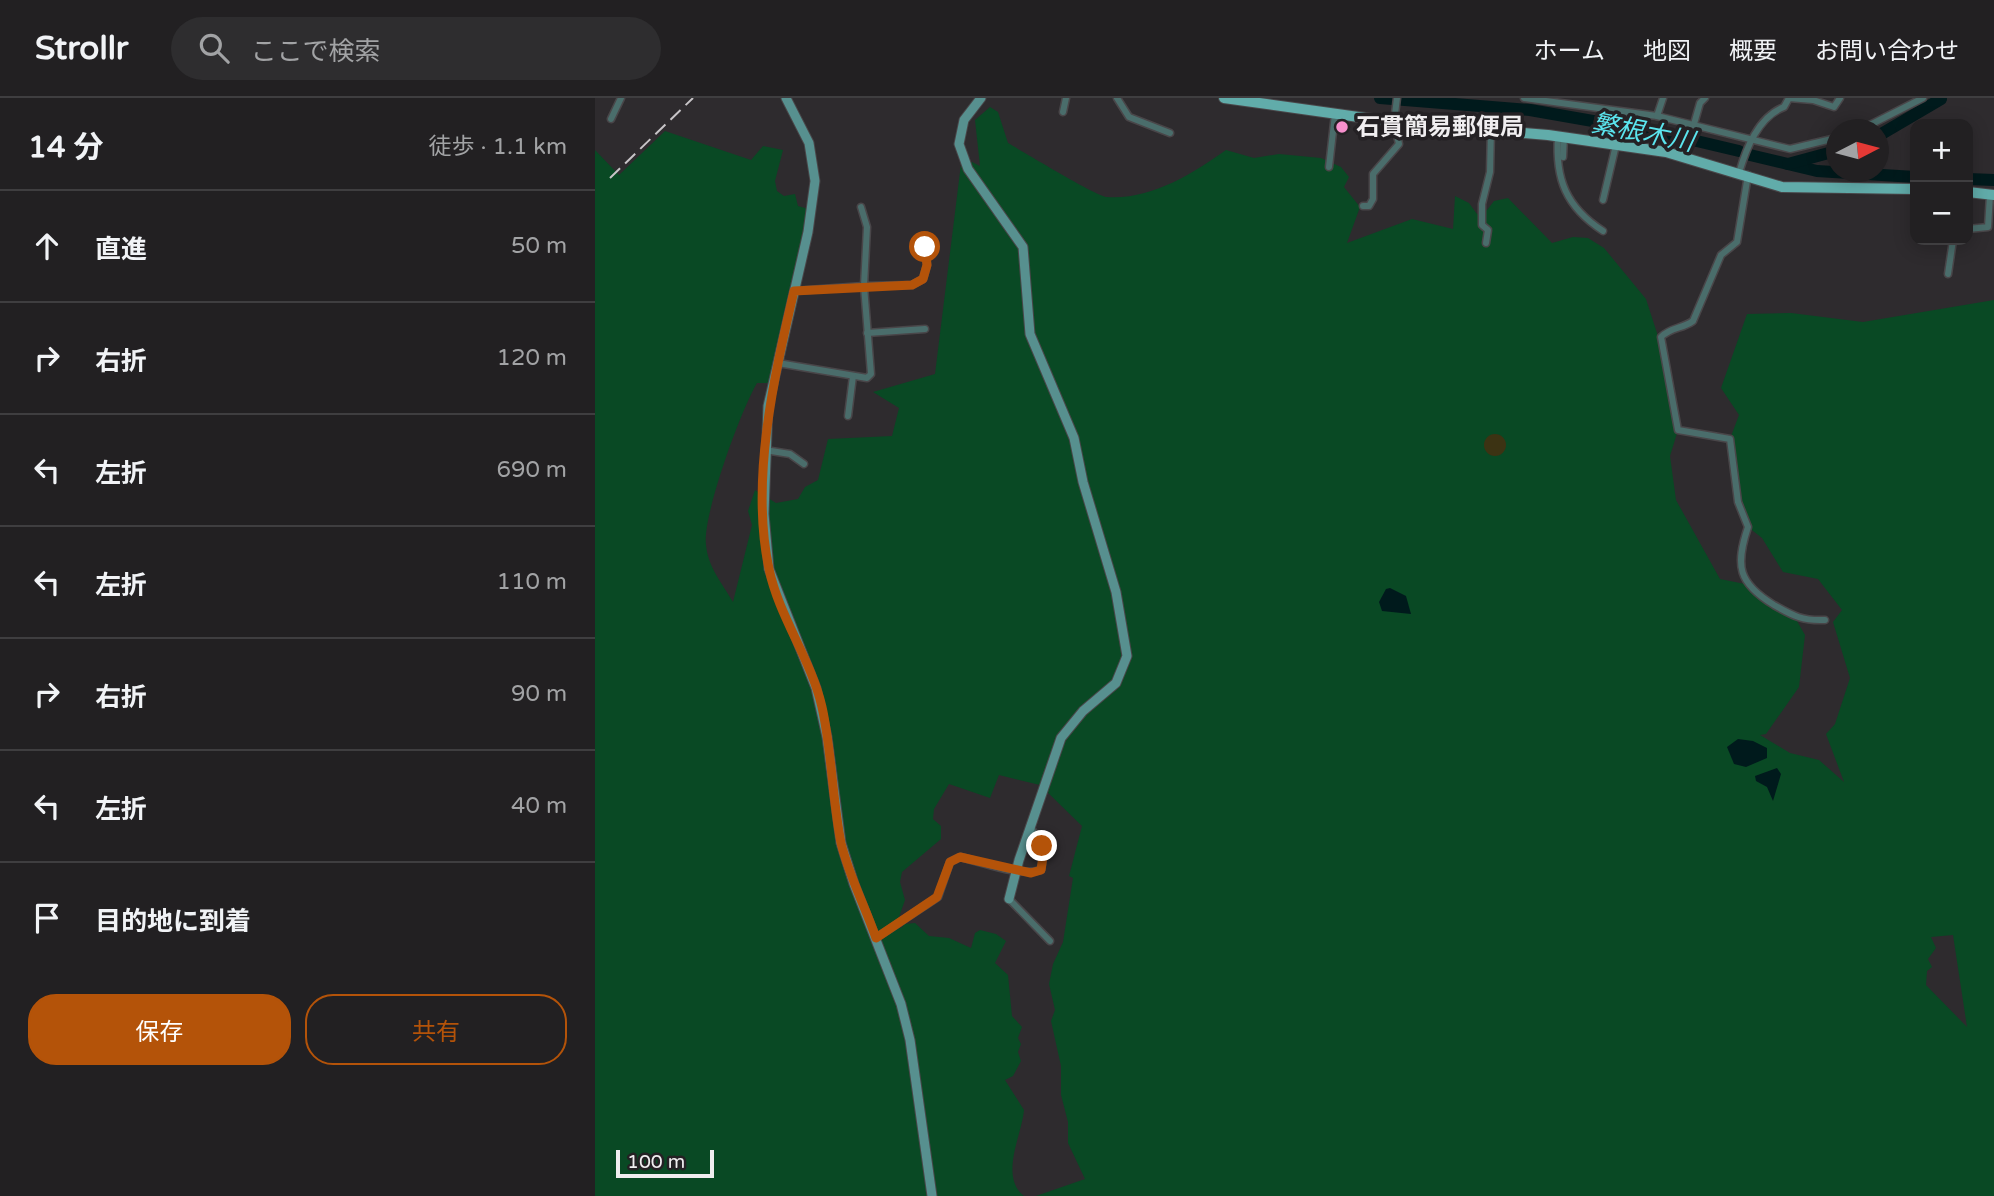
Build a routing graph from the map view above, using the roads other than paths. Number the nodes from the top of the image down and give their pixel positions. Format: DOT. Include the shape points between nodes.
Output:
graph roads {
  1 [pos="621,98"];
  2 [pos="786,98"];
  3 [pos="981,98"];
  4 [pos="1066,98"];
  5 [pos="1117,98"];
  6 [pos="1224,98"];
  7 [pos="1397,98"];
  8 [pos="1524,98"];
  9 [pos="1663,98"];
  10 [pos="1705,98"];
  11 [pos="1840,98"];
  12 [pos="1923,98"];
  13 [pos="1264,101"];
  14 [pos="1063,112"];
  15 [pos="1335,114"];
  16 [pos="1657,116"];
  17 [pos="1882,119"];
  18 [pos="611,120"];
  19 [pos="1394,122"];
  20 [pos="1694,124"];
  21 [pos="1491,129"];
  22 [pos="1170,132"];
  23 [pos="1561,136"];
  24 [pos="1753,138"];
  25 [pos="1826,140"];
  26 [pos="1616,145"];
  27 [pos="1563,157"];
  28 [pos="1329,167"];
  29 [pos="1744,174"];
  30 [pos="1910,189"];
  31 [pos="1973,193"];
  32 [pos="1992,195"];
  33 [pos="1603,200"];
  34 [pos="1363,206"];
  35 [pos="861,207"];
  36 [pos="1973,228"];
  37 [pos="1603,231"];
  38 [pos="1486,243"];
  39 [pos="1952,245"];
  40 [pos="925,247"];
  41 [pos="1948,274"];
  42 [pos="864,286"];
  43 [pos="794,291"];
  44 [pos="925,330"];
  45 [pos="867,333"];
  46 [pos="778,363"];
  47 [pos="853,376"];
  48 [pos="848,416"];
  49 [pos="765,450"];
  50 [pos="804,464"];
  51 [pos="1825,620"];
  52 [pos="1030,826"];
  53 [pos="1016,872"];
  54 [pos="1009,899"];
  55 [pos="876,938"];
  56 [pos="1050,941"];
  57 [pos="932,1196"];
  1 -- 18 [label="street"];
  2 -- 43 [label="street" via="809,143 815,181"];
  3 -- 52 [label="street" via="964,120 959,144 968,169 1023,247 1030,334 1074,438 1116,592 1127,656 1116,683 1083,711 1061,738"];
  4 -- 14 [label="street"];
  5 -- 22 [label="street" via="1129,117"];
  6 -- 13 [label="main road"];
  7 -- 19 [label="street"];
  8 -- 16 [label="street"];
  9 -- 16 [label="street"];
  10 -- 20 [label="street"];
  11 -- 24 [label="street" via="1834,107 1789,98"];
  12 -- 17 [label="street"];
  13 -- 15 [label="main road"];
  15 -- 19 [label="main road"];
  15 -- 28 [label="street"];
  16 -- 20 [label="street"];
  19 -- 21 [label="main road"];
  19 -- 34 [label="street" via="1399,144 1373,174 1373,200"];
  20 -- 24 [label="street"];
  21 -- 23 [label="main road"];
  21 -- 38 [label="street" via="1490,172 1482,204"];
  23 -- 26 [label="main road"];
  23 -- 27 [label="street"];
  23 -- 37 [label="street" via="1556,167 1560,180 1585,217"];
  24 -- 25 [label="street" via="1790,149"];
  24 -- 29 [label="street" via="1747,147"];
  26 -- 29 [label="main road" via="1666,152"];
  26 -- 33 [label="street"];
  29 -- 30 [label="main road" via="1782,187"];
  29 -- 51 [label="street" via="1737,242 1721,255 1693,321 1669,329 1661,337 1678,430 1730,439 1738,502 1748,527 1741,548 1745,584 1797,618"];
  31 -- 32 [label="main road"];
  32 -- 36 [label="street" via="1987,227"];
  35 -- 42 [label="street" via="867,227"];
  39 -- 41 [label="street"];
  40 -- 42 [label="street" via="923,279 912,285"];
  42 -- 43 [label="street"];
  42 -- 45 [label="street"];
  43 -- 46 [label="street"];
  44 -- 45 [label="street"];
  45 -- 47 [label="street" via="870,374 867,378"];
  46 -- 47 [label="street"];
  46 -- 49 [label="street" via="768,406"];
  47 -- 48 [label="street"];
  49 -- 50 [label="street" via="790,454"];
  49 -- 55 [label="street" via="769,569 817,688 841,843"];
  52 -- 53 [label="street"];
  52 -- 53 [label="street" via="1044,850 1041,870"];
  53 -- 54 [label="street"];
  53 -- 55 [label="street" via="960,857 950,862 937,897"];
  54 -- 56 [label="street"];
  55 -- 57 [label="street" via="901,1004 916,1068"];
}
